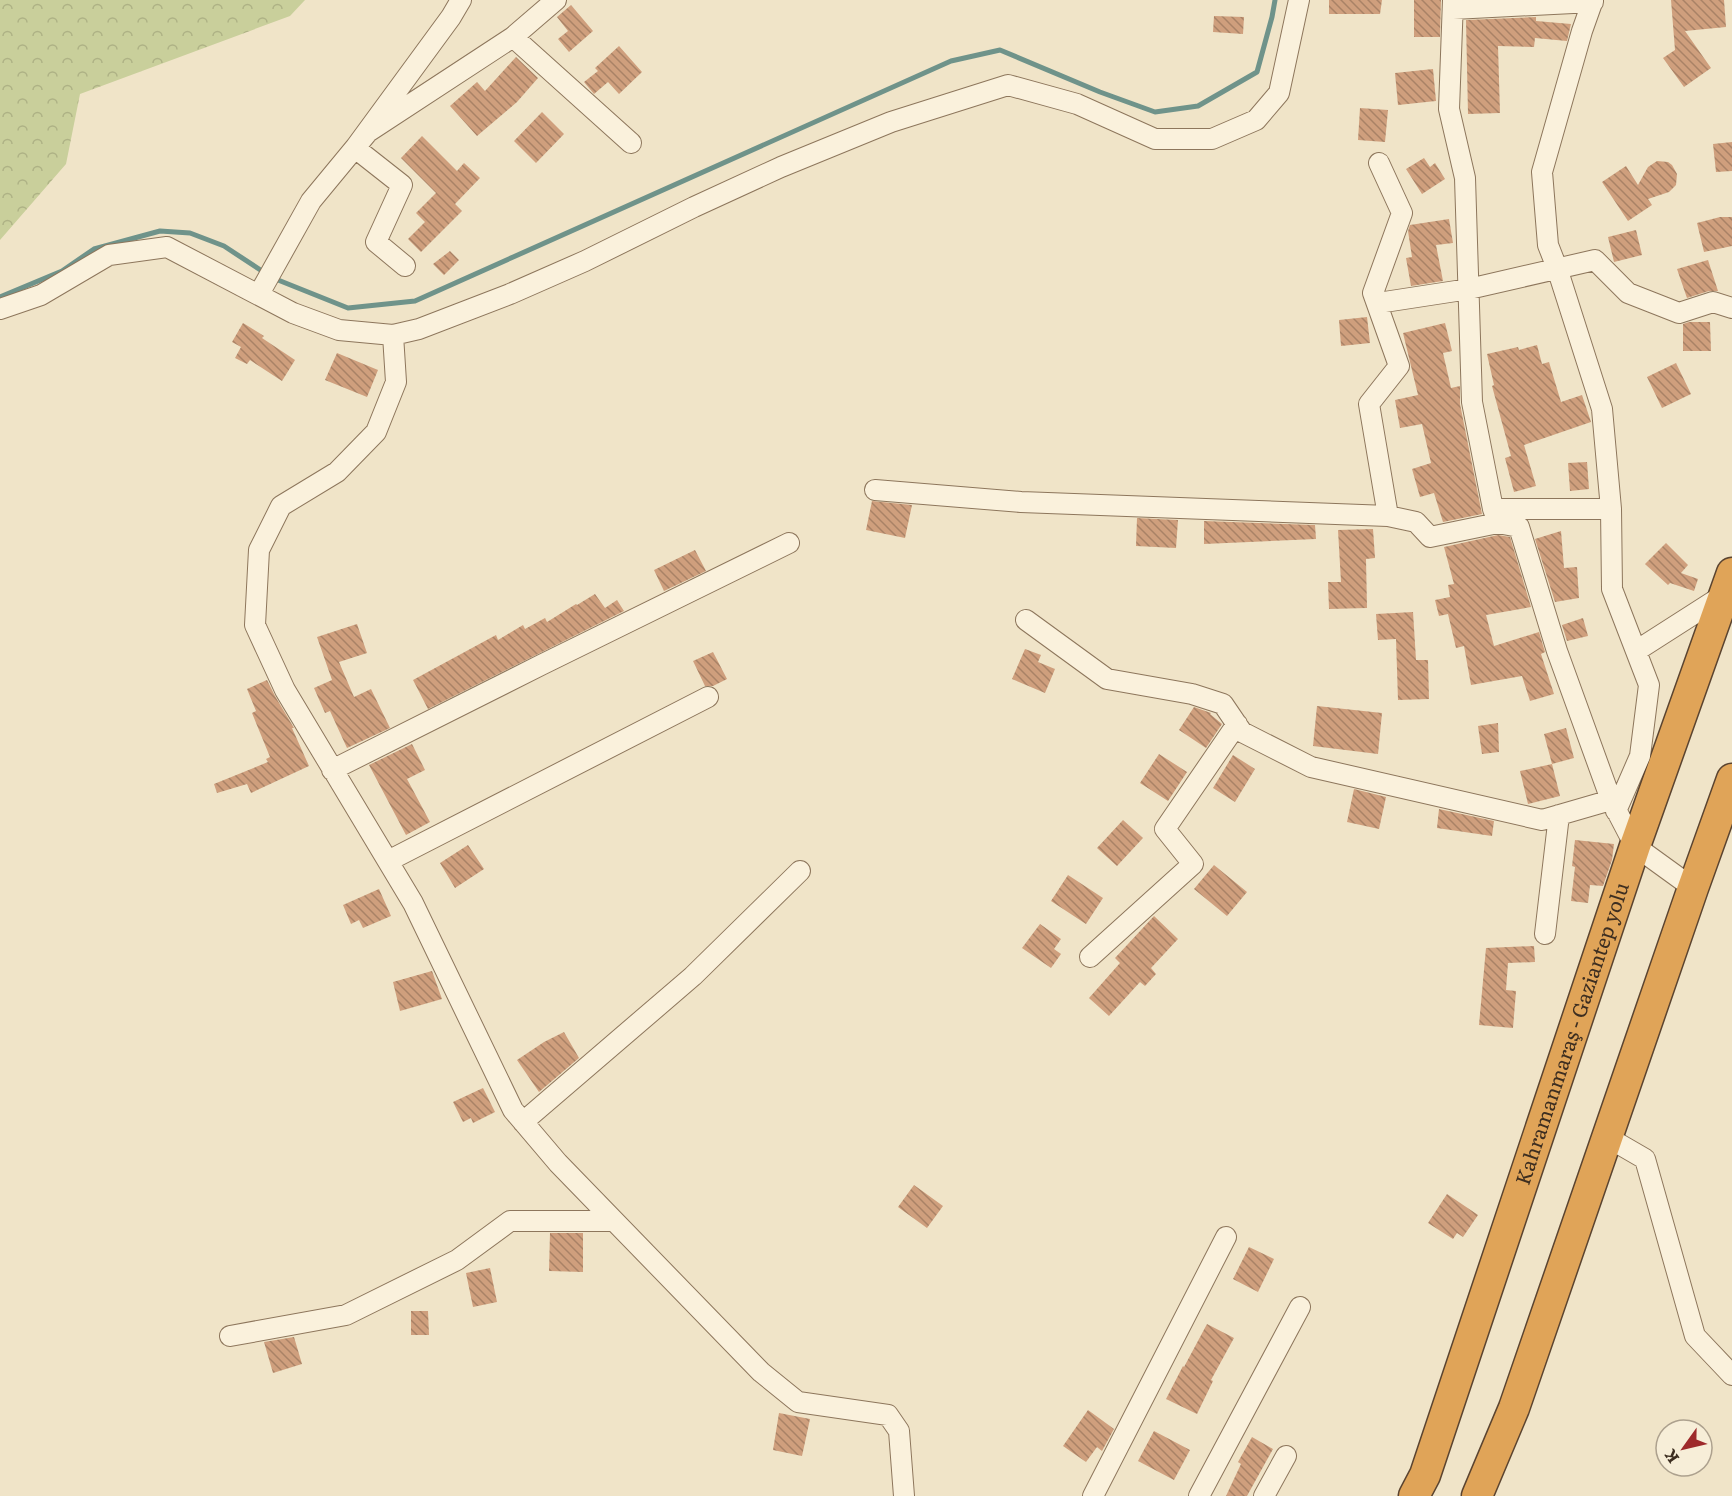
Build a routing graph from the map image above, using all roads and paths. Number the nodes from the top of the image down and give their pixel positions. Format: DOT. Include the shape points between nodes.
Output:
graph roads {
  1 [pos="461,0"];
  2 [pos="556,0"];
  3 [pos="1299,0"];
  4 [pos="1593,1"];
  5 [pos="1453,4"];
  6 [pos="513,37"];
  7 [pos="631,142"];
  8 [pos="355,148"];
  9 [pos="1379,163"];
  10 [pos="405,266"];
  11 [pos="1557,268"];
  12 [pos="1469,289"];
  13 [pos="259,294"];
  14 [pos="1378,303"];
  15 [pos="1732,308"];
  16 [pos="0,309"];
  17 [pos="393,335"];
  18 [pos="875,490"];
  19 [pos="1611,509"];
  20 [pos="1388,516"];
  21 [pos="1496,516"];
  22 [pos="789,543"];
  23 [pos="1728,583"];
  24 [pos="1026,620"];
  25 [pos="1636,651"];
  26 [pos="708,697"];
  27 [pos="1237,724"];
  28 [pos="333,770"];
  29 [pos="1732,780"];
  30 [pos="1614,806"];
  31 [pos="1559,815"];
  32 [pos="1635,846"];
  33 [pos="388,861"];
  34 [pos="800,871"];
  35 [pos="1693,888"];
  36 [pos="1545,934"];
  37 [pos="1090,957"];
  38 [pos="523,1122"];
  39 [pos="1607,1137"];
  40 [pos="614,1221"];
  41 [pos="1226,1238"];
  42 [pos="1300,1307"];
  43 [pos="230,1336"];
  44 [pos="1732,1376"];
  45 [pos="1286,1456"];
  46 [pos="904,1496"];
  47 [pos="1093,1496"];
  48 [pos="1198,1496"];
  49 [pos="1263,1496"];
  50 [pos="1414,1496"];
  51 [pos="1477,1496"];
  1 -- 8 [label="street"];
  2 -- 6 [label="street"];
  3 -- 17 [label="street" via="1279,93 1256,120 1212,139 1155,139 1077,104 1008,85 891,122 782,167 510,294"];
  4 -- 5 [label="street"];
  4 -- 11 [label="street" via="1542,172 1548,245"];
  5 -- 12 [label="street" via="1449,109 1465,178"];
  6 -- 7 [label="street"];
  6 -- 8 [label="street" via="368,132"];
  8 -- 10 [label="street" via="402,185 376,242"];
  8 -- 13 [label="street" via="311,201"];
  9 -- 14 [label="street" via="1402,213 1373,293"];
  11 -- 12 [label="street"];
  11 -- 15 [label="street" via="1594,260 1628,293 1679,313 1713,302"];
  11 -- 19 [label="street" via="1602,409"];
  12 -- 14 [label="street"];
  12 -- 21 [label="street" via="1472,402"];
  13 -- 16 [label="street" via="166,247 109,255 41,296"];
  13 -- 17 [label="street" via="293,313 339,330"];
  14 -- 20 [label="street" via="1399,366 1369,404"];
  17 -- 28 [label="street" via="396,382 376,432 338,472 281,506 259,550 255,625 285,690"];
  18 -- 20 [label="street" via="1021,502"];
  19 -- 21 [label="street"];
  19 -- 25 [label="street" via="1612,589"];
  20 -- 21 [label="street" via="1416,522 1430,537"];
  21 -- 30 [label="street" via="1519,527 1557,651"];
  22 -- 28 [label="street"];
  23 -- 25 [label="street"];
  23 -- 32 [label="highway, Kahramanmaraş - Gaziantep yolu"];
  24 -- 27 [label="street" via="1107,679 1192,693 1223,704"];
  25 -- 30 [label="street" via="1649,685 1640,756"];
  26 -- 33 [label="street"];
  27 -- 31 [label="street" via="1242,732 1311,767 1542,820"];
  27 -- 37 [label="street" via="1165,830 1193,864"];
  28 -- 33 [label="street"];
  29 -- 35 [label="highway"];
  30 -- 31 [label="street"];
  30 -- 32 [label="street"];
  31 -- 36 [label="street"];
  32 -- 35 [label="street"];
  32 -- 50 [label="highway, Kahramanmaraş - Gaziantep yolu" via="1425,1475"];
  33 -- 38 [label="street" via="413,903 513,1110"];
  34 -- 38 [label="street" via="693,976"];
  35 -- 39 [label="highway"];
  38 -- 40 [label="street"];
  39 -- 44 [label="street" via="1645,1159 1695,1336"];
  39 -- 51 [label="highway" via="1514,1408"];
  40 -- 43 [label="street" via="510,1221 457,1260 346,1315"];
  40 -- 46 [label="street" via="761,1372 798,1402 888,1415 899,1431"];
  41 -- 47 [label="street"];
  42 -- 48 [label="street"];
  45 -- 49 [label="street"];
}
